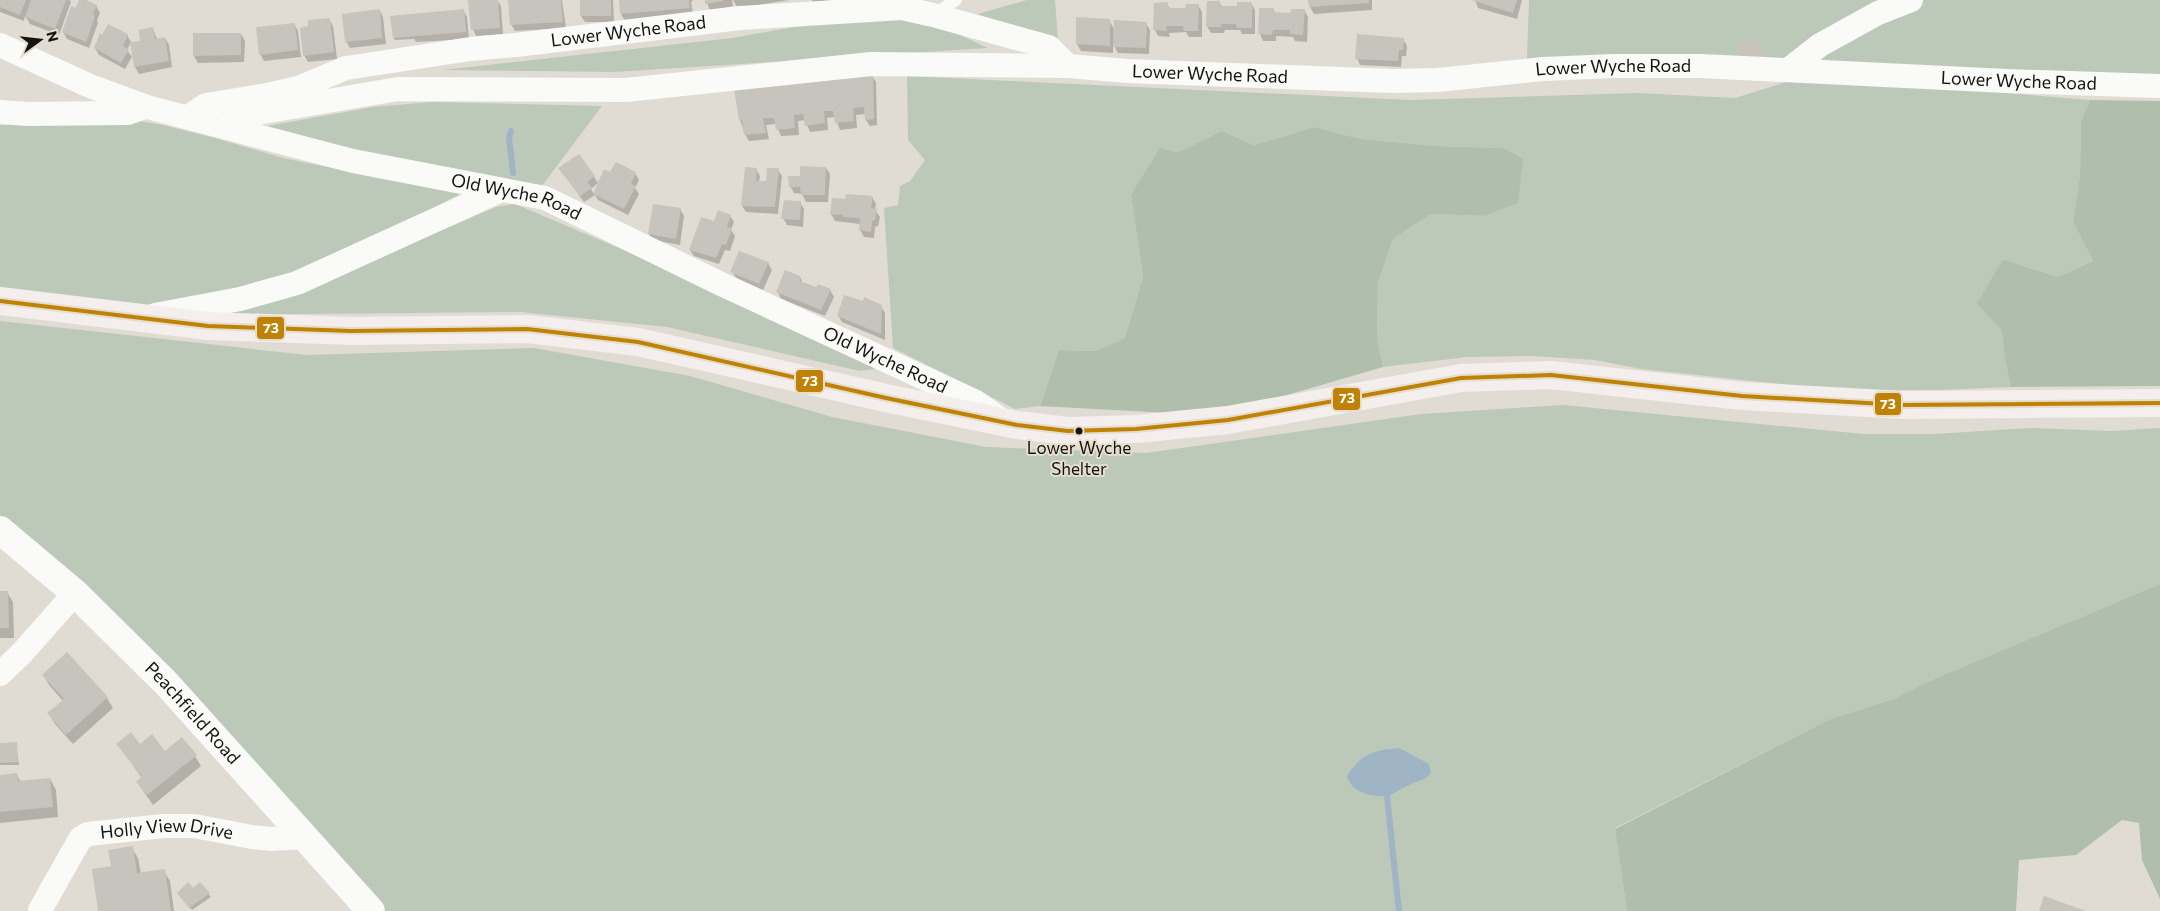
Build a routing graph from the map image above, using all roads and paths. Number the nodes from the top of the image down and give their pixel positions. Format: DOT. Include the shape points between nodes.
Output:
graph roads {
  1 [pos="956,0"];
  2 [pos="1910,0"];
  3 [pos="933,15"];
  4 [pos="0,45"];
  5 [pos="1068,66"];
  6 [pos="1788,70"];
  7 [pos="2160,86"];
  8 [pos="147,107"];
  9 [pos="0,112"];
  10 [pos="188,117"];
  11 [pos="228,128"];
  12 [pos="499,190"];
  13 [pos="0,300"];
  14 [pos="143,317"];
  15 [pos="2160,403"];
  16 [pos="1005,422"];
  17 [pos="0,530"];
  18 [pos="75,593"];
  19 [pos="0,674"];
  20 [pos="304,837"];
  21 [pos="40,911"];
  22 [pos="371,911"];
  1 -- 3 [label="lane"];
  2 -- 6 [label="street" via="1878,13 1820,45"];
  3 -- 5 [label="street, Lower Wyche Road" via="1049,48"];
  3 -- 10 [label="street, Lower Wyche Road" via="902,8 740,18 470,49 346,68 298,88 206,105"];
  4 -- 8 [label="street, Old Wyche Road" via="90,86"];
  5 -- 6 [label="street, Lower Wyche Road" via="1393,80 1438,80 1543,69 1614,66"];
  5 -- 11 [label="street, Lower Wyche Road" via="871,64 626,90 398,90 240,116"];
  6 -- 7 [label="street, Lower Wyche Road"];
  8 -- 9 [label="street" via="128,112"];
  8 -- 10 [label="street, Old Wyche Road"];
  10 -- 11 [label="street, Old Wyche Road"];
  11 -- 12 [label="street, Old Wyche Road" via="352,161"];
  12 -- 14 [label="street" via="297,283 240,299"];
  12 -- 16 [label="street, Old Wyche Road" via="545,198 976,402"];
  13 -- 14 [label="highway"];
  14 -- 16 [label="highway" via="208,326 351,331 527,329 638,342"];
  15 -- 16 [label="highway" via="1902,405 1742,396 1551,375 1461,378 1228,420 1136,429 1068,431"];
  17 -- 18 [label="street, Peachfield Road"];
  18 -- 19 [label="street"];
  18 -- 20 [label="street, Peachfield Road" via="166,683"];
  20 -- 21 [label="street, Holly View Drive" via="271,839 194,826 88,834 78,843"];
  20 -- 22 [label="street, Peachfield Road"];
}
